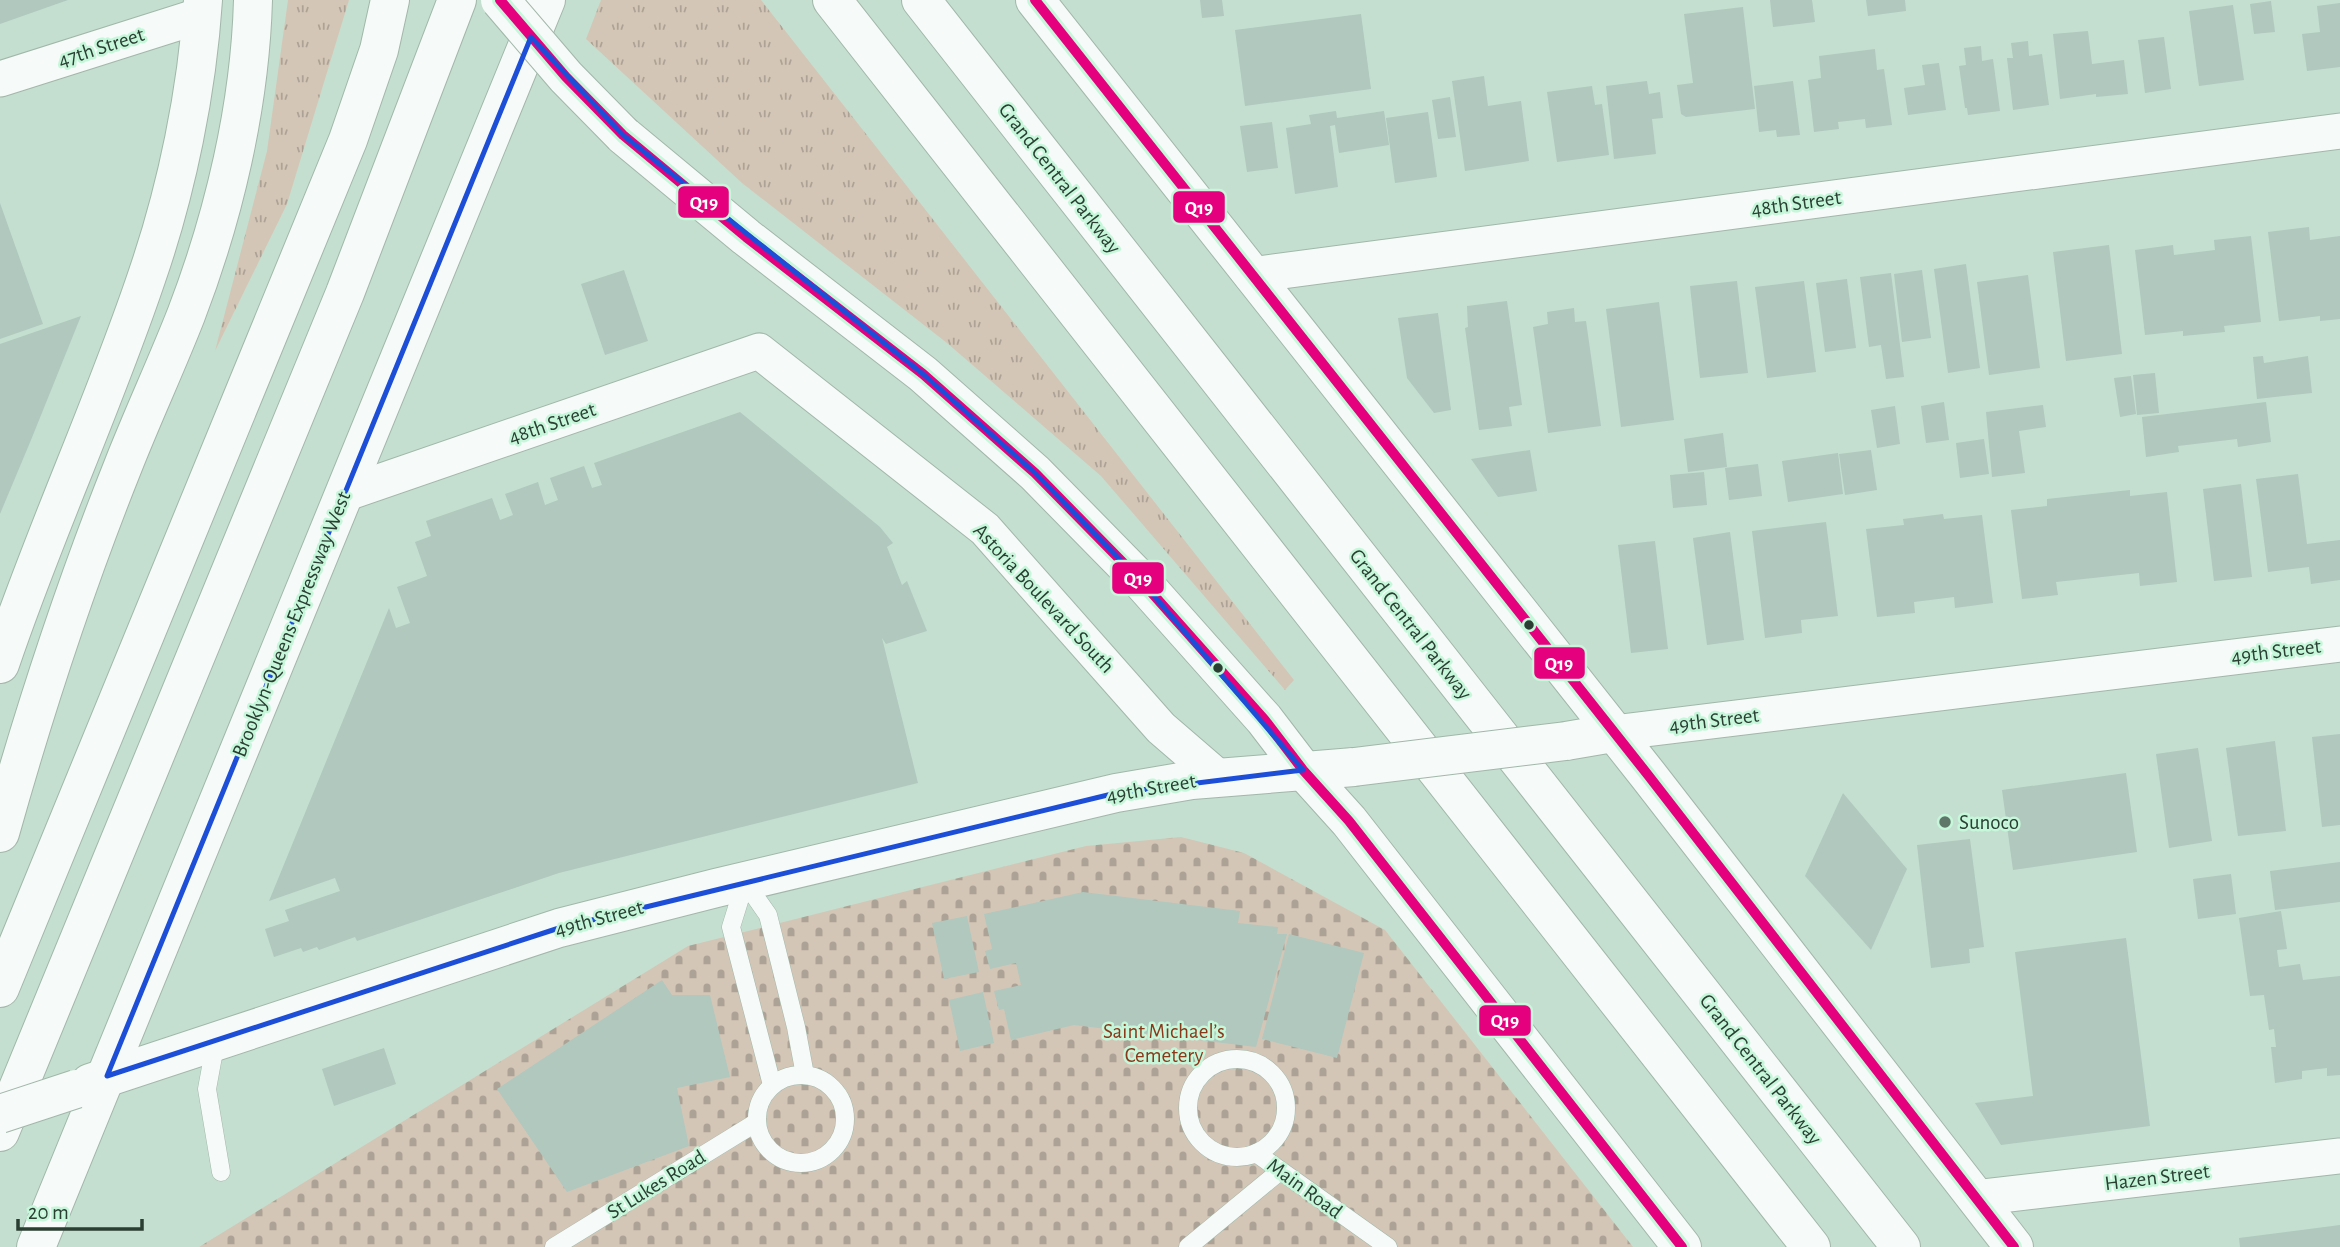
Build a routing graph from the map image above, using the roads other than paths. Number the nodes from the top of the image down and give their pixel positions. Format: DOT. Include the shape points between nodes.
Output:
graph roads {
  1 [pos="253,0"];
  2 [pos="390,0"];
  3 [pos="457,0"];
  4 [pos="483,0"];
  5 [pos="500,0"];
  6 [pos="546,0"];
  7 [pos="832,0"];
  8 [pos="921,0"];
  9 [pos="1035,0"];
  10 [pos="202,8"];
  11 [pos="0,79"];
  12 [pos="2340,131"];
  13 [pos="1251,275"];
  14 [pos="345,293"];
  15 [pos="759,351"];
  16 [pos="344,494"];
  17 [pos="11,601"];
  18 [pos="2340,644"];
  19 [pos="0,664"];
  20 [pos="1613,733"];
  21 [pos="1303,770"];
  22 [pos="1219,778"];
  23 [pos="0,833"];
  24 [pos="746,882"];
  25 [pos="0,988"];
  26 [pos="216,1040"];
  27 [pos="805,1075"];
  28 [pos="92,1083"];
  29 [pos="772,1085"];
  30 [pos="0,1115"];
  31 [pos="757,1122"];
  32 [pos="0,1132"];
  33 [pos="1256,1153"];
  34 [pos="2340,1156"];
  35 [pos="1280,1171"];
  36 [pos="221,1172"];
  37 [pos="1975,1198"];
  38 [pos="36,1247"];
  39 [pos="554,1247"];
  40 [pos="1188,1247"];
  41 [pos="1388,1247"];
  42 [pos="1682,1247"];
  43 [pos="1811,1247"];
  44 [pos="1901,1247"];
  45 [pos="2014,1247"];
  1 -- 23 [label="main road" via="246,90 211,235 186,313 76,590"];
  2 -- 25 [label="main road" via="379,50 348,140"];
  3 -- 14 [label="main road"];
  4 -- 14 [label="main road" via="409,181"];
  5 -- 21 [label="main road, bridge" via="623,135 923,374 1035,472 1160,601"];
  6 -- 16 [label="main road, Brooklyn-Queens Expressway West"];
  7 -- 43 [label="main road"];
  8 -- 44 [label="main road, Grand Central Parkway"];
  9 -- 13 [label="main road"];
  10 -- 11 [label="street, 47th Street"];
  10 -- 17 [label="main road" via="184,137 148,275"];
  12 -- 13 [label="street, 48th Street"];
  13 -- 20 [label="main road"];
  14 -- 32 [label="main road"];
  15 -- 16 [label="street, 48th Street"];
  15 -- 22 [label="street, Astoria Boulevard South" via="985,529 1161,728"];
  16 -- 28 [label="main road, Brooklyn-Queens Expressway West"];
  17 -- 19 [label="main road"];
  18 -- 20 [label="street, 49th Street"];
  20 -- 21 [label="main road, 49th Street, bridge"];
  20 -- 37 [label="main road"];
  21 -- 22 [label="main road, 49th Street"];
  21 -- 42 [label="main road" via="1349,821"];
  22 -- 24 [label="main road, 49th Street" via="1116,793"];
  24 -- 26 [label="main road, 49th Street" via="559,928"];
  24 -- 27 [label="lane" via="768,915"];
  24 -- 29 [label="lane" via="731,927"];
  26 -- 28 [label="main road, 49th Street"];
  26 -- 36 [label="lane" via="207,1089"];
  27 -- 29 [label="lane"];
  27 -- 31 [label="lane" via="831,1087 845,1112 843,1133 832,1152 806,1163 778,1158 764,1142"];
  28 -- 30 [label="main road, 49th Street, bridge"];
  28 -- 38 [label="main road, Brooklyn-Queens Expressway West"];
  29 -- 31 [label="lane" via="758,1108"];
  31 -- 39 [label="lane, St Lukes Road"];
  33 -- 33 [label="lane" via="1226,1156 1211,1149 1198,1138 1190,1122 1192,1089 1201,1075 1231,1059 1263,1066 1282,1089 1286,1104 1279,1133"];
  33 -- 35 [label="lane, Main Road"];
  34 -- 37 [label="street, Hazen Street"];
  35 -- 40 [label="lane"];
  35 -- 41 [label="lane, Main Road"];
  37 -- 45 [label="main road"];
}
